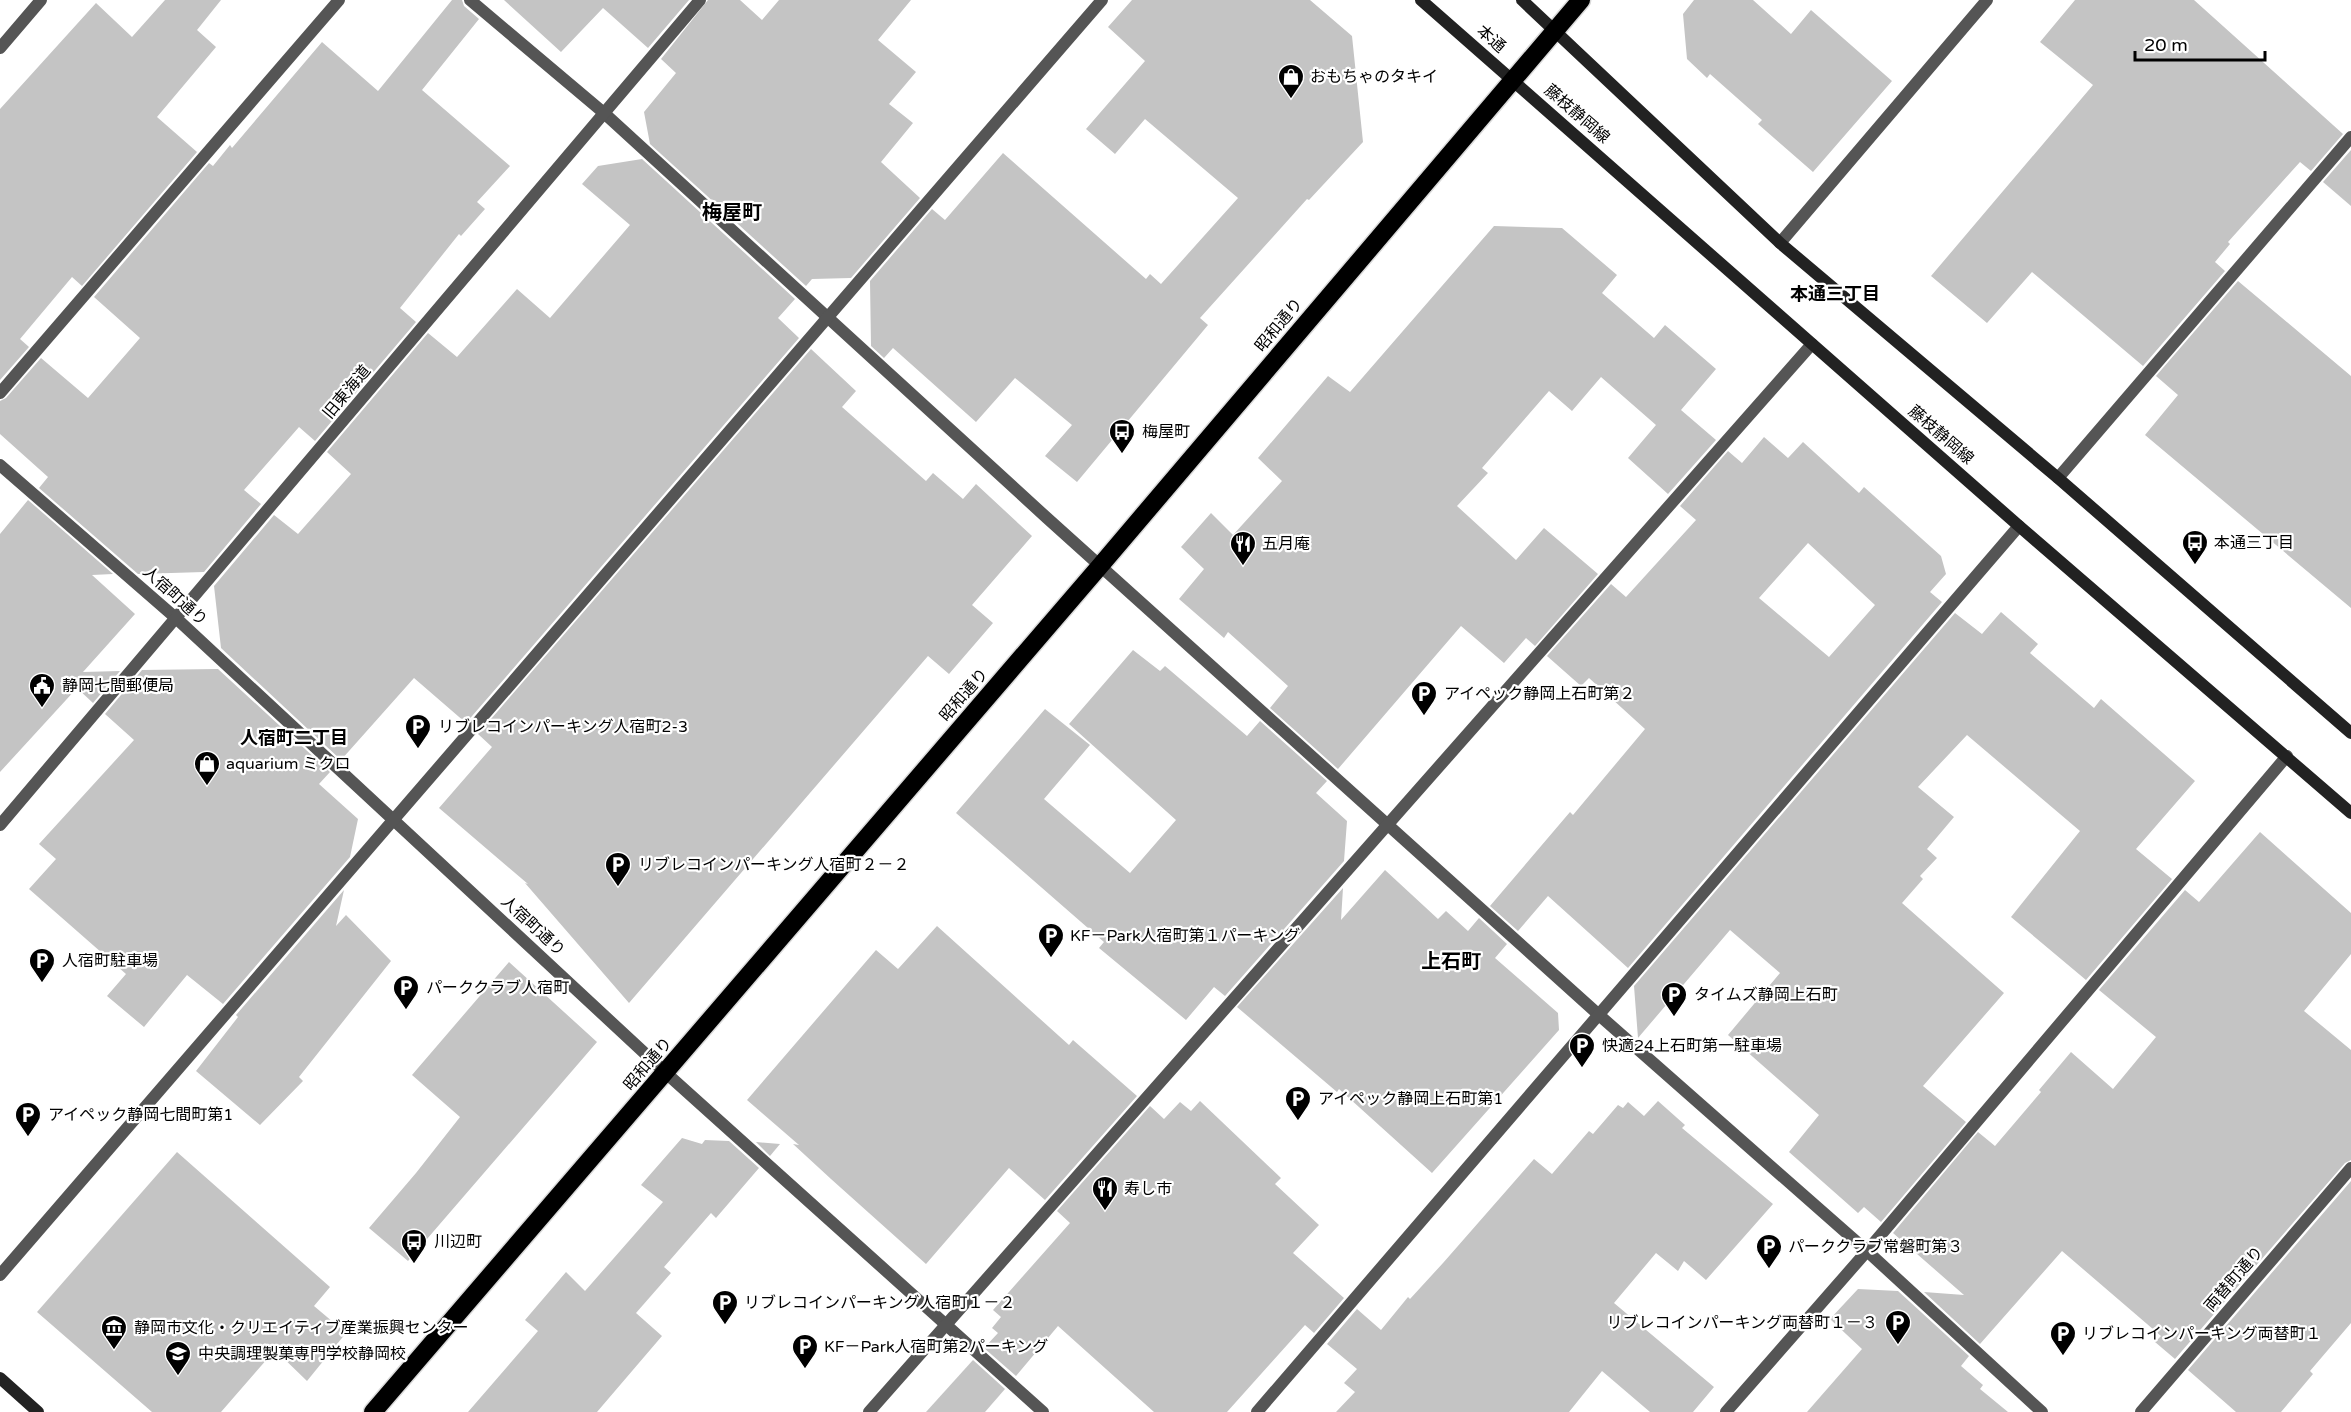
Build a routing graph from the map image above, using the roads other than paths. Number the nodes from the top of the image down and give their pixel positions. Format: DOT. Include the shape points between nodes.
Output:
graph roads {
  1 [pos="41,0"];
  2 [pos="339,0"];
  3 [pos="470,0"];
  4 [pos="700,0"];
  5 [pos="1102,0"];
  6 [pos="1422,0"];
  7 [pos="1522,0"];
  8 [pos="1581,0"];
  9 [pos="1987,0"];
  10 [pos="1555,29"];
  11 [pos="0,48"];
  12 [pos="1512,80"];
  13 [pos="604,113"];
  14 [pos="2351,137"];
  15 [pos="1780,243"];
  16 [pos="829,319"];
  17 [pos="1812,344"];
  18 [pos="0,393"];
  19 [pos="0,465"];
  20 [pos="2058,478"];
  21 [pos="2019,526"];
  22 [pos="1100,566"];
  23 [pos="177,619"];
  24 [pos="2351,733"];
  25 [pos="2287,756"];
  26 [pos="2351,813"];
  27 [pos="396,820"];
  28 [pos="1389,823"];
  29 [pos="0,825"];
  30 [pos="1599,1015"];
  31 [pos="666,1073"];
  32 [pos="2351,1168"];
  33 [pos="1866,1251"];
  34 [pos="0,1275"];
  35 [pos="947,1326"];
  36 [pos="0,1378"];
  37 [pos="38,1412"];
  38 [pos="373,1412"];
  39 [pos="869,1412"];
  40 [pos="1043,1412"];
  41 [pos="1257,1412"];
  42 [pos="1726,1412"];
  43 [pos="2042,1412"];
  44 [pos="2141,1412"];
  1 -- 11 [label="street"];
  2 -- 18 [label="street"];
  3 -- 13 [label="street"];
  4 -- 13 [label="street, 旧東海道"];
  5 -- 16 [label="street"];
  6 -- 12 [label="main road, 本通"];
  7 -- 10 [label="main road"];
  8 -- 10 [label="highway, 昭和通り"];
  9 -- 15 [label="street"];
  10 -- 12 [label="highway, 昭和通り"];
  10 -- 15 [label="main road"];
  12 -- 17 [label="main road, 藤枝静岡線"];
  12 -- 22 [label="highway, 昭和通り"];
  13 -- 16 [label="street"];
  13 -- 23 [label="street, 旧東海道"];
  14 -- 20 [label="street"];
  15 -- 20 [label="main road"];
  16 -- 22 [label="street"];
  16 -- 27 [label="street"];
  17 -- 21 [label="main road, 藤枝静岡線"];
  17 -- 28 [label="street"];
  19 -- 23 [label="street, 人宿町通り"];
  20 -- 24 [label="main road"];
  21 -- 25 [label="main road, 藤枝静岡線"];
  21 -- 30 [label="street"];
  22 -- 28 [label="street"];
  22 -- 31 [label="highway, 昭和通り"];
  23 -- 27 [label="street, 人宿町通り"];
  23 -- 29 [label="street, 旧東海道"];
  25 -- 26 [label="main road, 藤枝静岡線"];
  25 -- 33 [label="street"];
  27 -- 31 [label="street, 人宿町通り"];
  27 -- 34 [label="street"];
  28 -- 30 [label="street"];
  28 -- 35 [label="street"];
  30 -- 33 [label="street"];
  30 -- 41 [label="street"];
  31 -- 35 [label="street, 人宿町通り"];
  31 -- 38 [label="highway, 昭和通り"];
  32 -- 44 [label="street, 両替町通り"];
  33 -- 42 [label="street"];
  33 -- 43 [label="street"];
  35 -- 39 [label="street"];
  35 -- 40 [label="street, 人宿町通り"];
  36 -- 37 [label="main road"];
}
